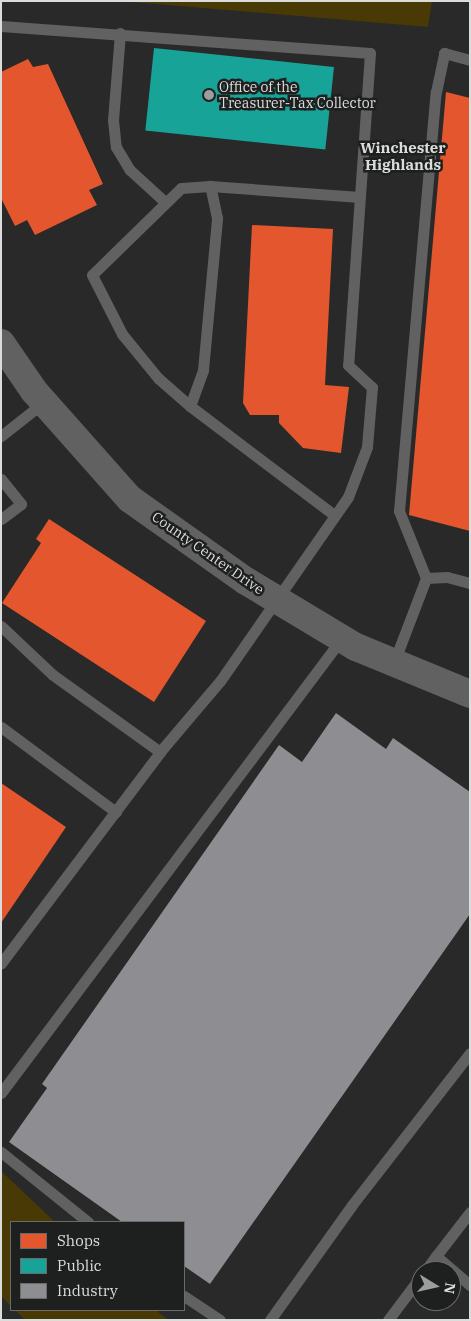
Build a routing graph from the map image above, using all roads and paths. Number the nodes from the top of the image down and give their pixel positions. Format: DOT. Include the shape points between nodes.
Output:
graph roads {
  1 [pos="1,26"];
  2 [pos="120,33"];
  3 [pos="470,60"];
  4 [pos="210,186"];
  5 [pos="360,196"];
  6 [pos="165,202"];
  7 [pos="4,354"];
  8 [pos="44,402"];
  9 [pos="190,406"];
  10 [pos="1,436"];
  11 [pos="1,478"];
  12 [pos="334,515"];
  13 [pos="1,519"];
  14 [pos="426,578"];
  15 [pos="470,583"];
  16 [pos="275,599"];
  17 [pos="1,626"];
  18 [pos="342,638"];
  19 [pos="394,662"];
  20 [pos="470,694"];
  21 [pos="1,727"];
  22 [pos="160,752"];
  23 [pos="116,812"];
  24 [pos="1,963"];
  25 [pos="470,1054"];
  26 [pos="1,1093"];
  27 [pos="1,1152"];
  28 [pos="470,1212"];
  29 [pos="87,1221"];
  30 [pos="436,1256"];
  31 [pos="432,1261"];
  32 [pos="470,1285"];
  33 [pos="411,1289"];
  34 [pos="185,1297"];
  35 [pos="220,1320"];
  36 [pos="270,1320"];
  37 [pos="388,1320"];
  1 -- 2 [label="lane"];
  2 -- 5 [label="lane" via="370,53"];
  2 -- 6 [label="lane" via="112,120 116,147 130,170"];
  3 -- 14 [label="lane" via="444,53 436,92 399,511"];
  4 -- 5 [label="lane"];
  4 -- 6 [label="lane" via="181,188"];
  4 -- 9 [label="lane" via="217,218 203,370"];
  5 -- 12 [label="lane" via="348,366 372,387 368,447 348,497"];
  6 -- 9 [label="lane" via="92,275 122,334 158,378"];
  7 -- 8 [label="street, County Center Drive"];
  8 -- 10 [label="lane"];
  8 -- 16 [label="street, County Center Drive" via="130,499"];
  9 -- 12 [label="lane"];
  11 -- 13 [label="lane" via="21,504"];
  12 -- 16 [label="lane"];
  14 -- 15 [label="lane" via="447,577"];
  14 -- 19 [label="lane"];
  16 -- 18 [label="street, County Center Drive"];
  16 -- 22 [label="lane" via="220,681"];
  17 -- 22 [label="lane" via="53,675"];
  18 -- 19 [label="street, County Center Drive"];
  18 -- 26 [label="lane"];
  19 -- 20 [label="street, County Center Drive"];
  21 -- 23 [label="lane"];
  22 -- 23 [label="lane"];
  23 -- 24 [label="lane"];
  25 -- 36 [label="lane" via="352,1205"];
  27 -- 29 [label="lane"];
  28 -- 30 [label="lane"];
  30 -- 31 [label="lane"];
  30 -- 32 [label="lane"];
  33 -- 37 [label="lane"];
  34 -- 35 [label="lane"];
}
